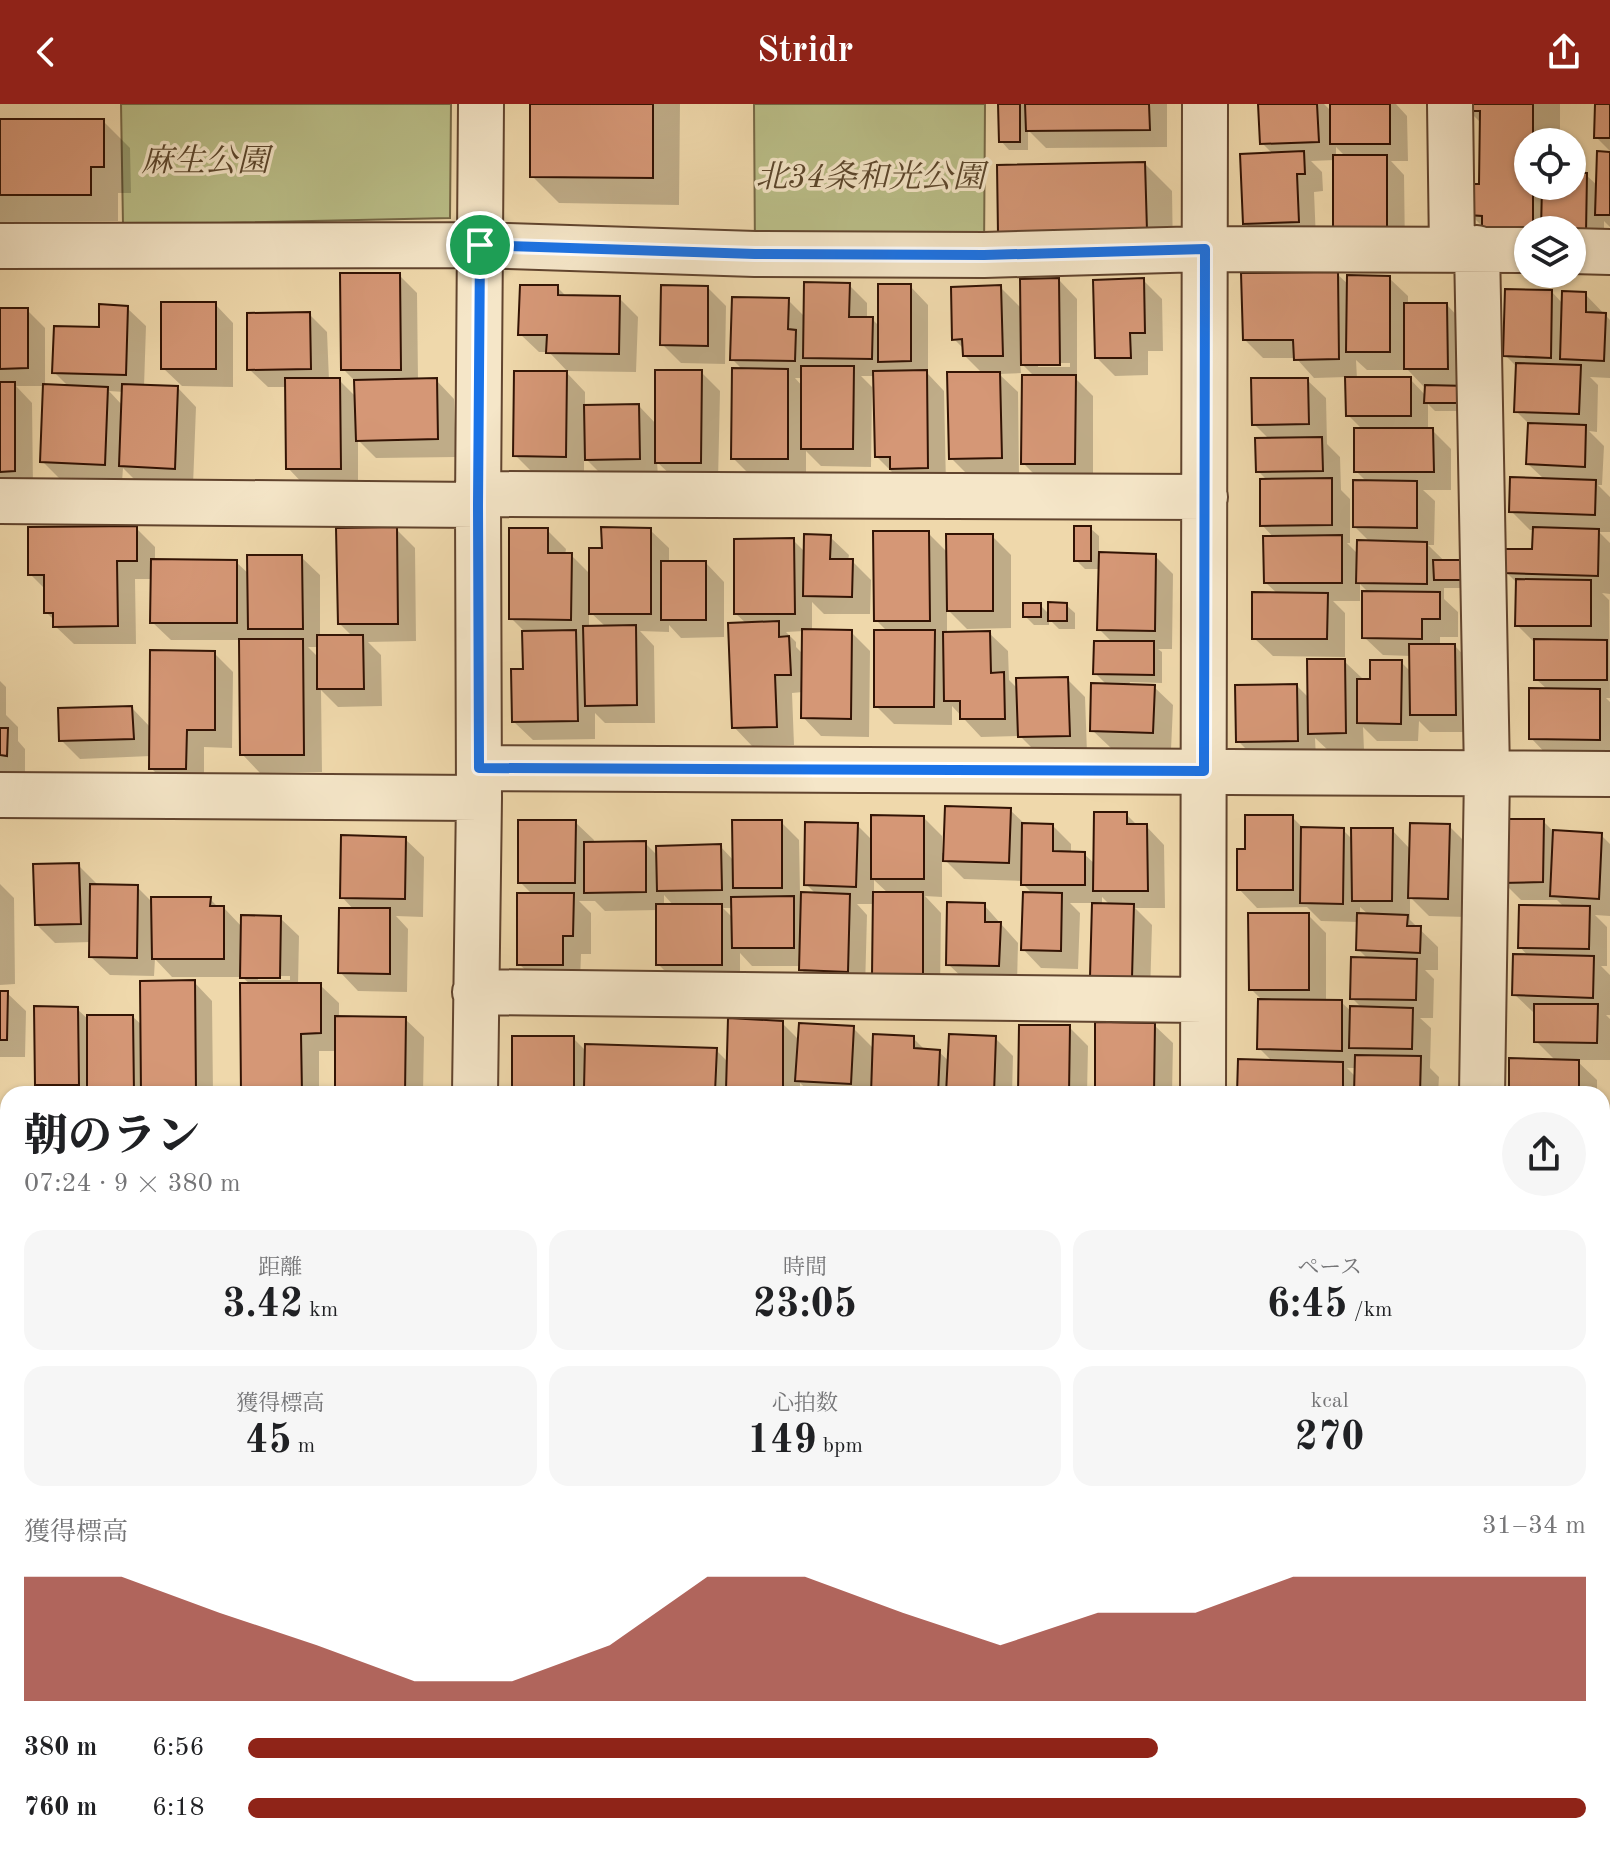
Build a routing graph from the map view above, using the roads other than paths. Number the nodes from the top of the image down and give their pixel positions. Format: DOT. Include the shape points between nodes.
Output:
graph roads {
  1 [pos="481,104"];
  2 [pos="1205,104"];
  3 [pos="1450,104"];
  4 [pos="480,245"];
  5 [pos="0,246"];
  6 [pos="1465,248"];
  7 [pos="1205,249"];
  8 [pos="1514,250"];
  9 [pos="1586,251"];
  10 [pos="1610,252"];
  11 [pos="1205,497"];
  12 [pos="478,500"];
  13 [pos="0,501"];
  14 [pos="1204,771"];
  15 [pos="1487,773"];
  16 [pos="1610,774"];
  17 [pos="479,783"];
  18 [pos="0,795"];
  19 [pos="475,992"];
  20 [pos="1203,1000"];
  21 [pos="475,1086"];
  22 [pos="1203,1086"];
  23 [pos="1482,1086"];
  1 -- 4 [label="street"];
  2 -- 7 [label="street"];
  3 -- 6 [label="street"];
  4 -- 5 [label="street"];
  4 -- 7 [label="street" via="755,254"];
  4 -- 12 [label="street"];
  6 -- 7 [label="street"];
  6 -- 8 [label="street"];
  6 -- 15 [label="street"];
  7 -- 11 [label="street"];
  9 -- 10 [label="street"];
  11 -- 12 [label="street"];
  11 -- 14 [label="street"];
  12 -- 13 [label="street"];
  12 -- 17 [label="street"];
  14 -- 15 [label="street"];
  14 -- 17 [label="street"];
  14 -- 20 [label="street"];
  15 -- 16 [label="street"];
  15 -- 23 [label="street"];
  17 -- 18 [label="street"];
  17 -- 19 [label="street"];
  19 -- 20 [label="street"];
  19 -- 21 [label="street"];
  20 -- 22 [label="street"];
}
